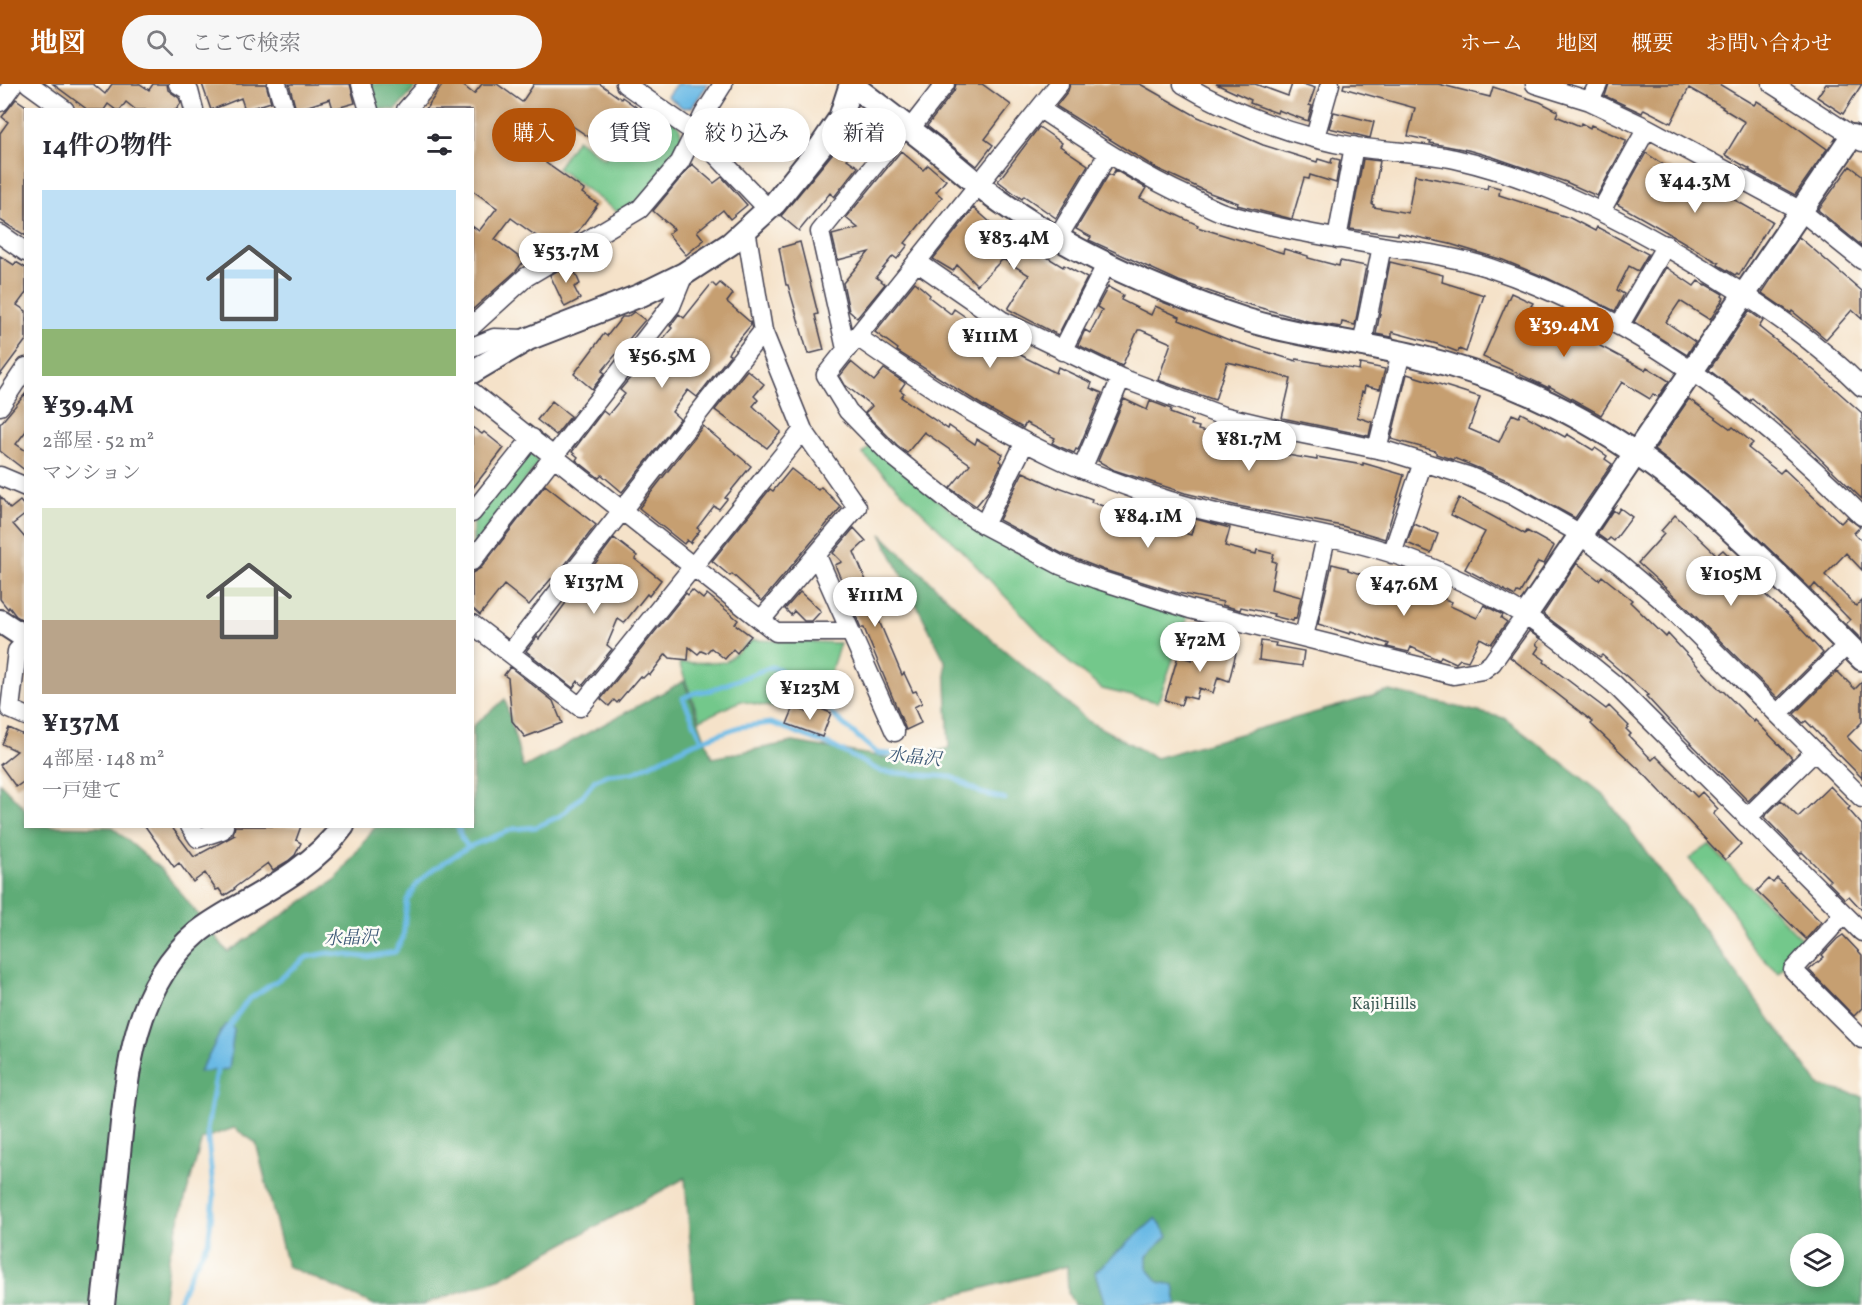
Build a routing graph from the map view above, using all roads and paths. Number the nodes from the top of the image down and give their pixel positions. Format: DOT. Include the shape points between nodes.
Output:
graph roads {
  1 [pos="13,84"];
  2 [pos="29,84"];
  3 [pos="178,84"];
  4 [pos="277,84"];
  5 [pos="361,84"];
  6 [pos="429,84"];
  7 [pos="625,84"];
  8 [pos="723,84"];
  9 [pos="851,84"];
  10 [pos="945,84"];
  11 [pos="1059,84"];
  12 [pos="1183,84"];
  13 [pos="1330,84"];
  14 [pos="1535,84"];
  15 [pos="1598,84"];
  16 [pos="1772,84"];
  17 [pos="1590,101"];
  18 [pos="0,102"];
  19 [pos="62,108"];
  20 [pos="193,108"];
  21 [pos="284,108"];
  22 [pos="368,108"];
  23 [pos="408,108"];
  24 [pos="708,108"];
  25 [pos="1040,109"];
  26 [pos="684,125"];
  27 [pos="908,128"];
  28 [pos="1647,128"];
  29 [pos="1315,137"];
  30 [pos="1857,139"];
  31 [pos="1354,146"];
  32 [pos="684,153"];
  33 [pos="1108,154"];
  34 [pos="723,162"];
  35 [pos="979,185"];
  36 [pos="768,209"];
  37 [pos="1601,211"];
  38 [pos="1801,211"];
  39 [pos="746,230"];
  40 [pos="0,234"];
  41 [pos="1058,237"];
  42 [pos="1337,238"];
  43 [pos="1666,245"];
  44 [pos="1382,246"];
  45 [pos="24,251"];
  46 [pos="1862,260"];
  47 [pos="916,262"];
  48 [pos="1107,263"];
  49 [pos="684,274"];
  50 [pos="1743,293"];
  51 [pos="474,325"];
  52 [pos="1619,326"];
  53 [pos="763,331"];
  54 [pos="528,339"];
  55 [pos="851,342"];
  56 [pos="1362,345"];
  57 [pos="474,346"];
  58 [pos="1062,351"];
  59 [pos="1401,353"];
  60 [pos="24,371"];
  61 [pos="474,371"];
  62 [pos="1691,371"];
  63 [pos="1121,378"];
  64 [pos="1862,387"];
  65 [pos="474,394"];
  66 [pos="0,406"];
  67 [pos="803,430"];
  68 [pos="532,438"];
  69 [pos="1025,442"];
  70 [pos="1377,449"];
  71 [pos="1635,454"];
  72 [pos="554,456"];
  73 [pos="1423,462"];
  74 [pos="1082,469"];
  75 [pos="0,476"];
  76 [pos="24,486"];
  77 [pos="474,510"];
  78 [pos="623,511"];
  79 [pos="1862,516"];
  80 [pos="984,525"];
  81 [pos="1581,536"];
  82 [pos="1326,537"];
  83 [pos="1392,554"];
  84 [pos="817,556"];
  85 [pos="474,558"];
  86 [pos="693,566"];
  87 [pos="1525,616"];
  88 [pos="761,620"];
  89 [pos="0,621"];
  90 [pos="474,626"];
  91 [pos="850,632"];
  92 [pos="24,637"];
  93 [pos="1304,637"];
  94 [pos="24,644"];
  95 [pos="1855,652"];
  96 [pos="510,653"];
  97 [pos="1778,714"];
  98 [pos="24,715"];
  99 [pos="895,732"];
  100 [pos="1815,751"];
  101 [pos="1862,798"];
  102 [pos="1748,818"];
  103 [pos="191,828"];
  104 [pos="223,828"];
  105 [pos="343,828"];
  106 [pos="1844,914"];
  107 [pos="1862,932"];
  108 [pos="1862,1039"];
  109 [pos="103,1305"];
  1 -- 18 [label="street"];
  2 -- 19 [label="street"];
  3 -- 20 [label="street" via="189,91"];
  4 -- 21 [label="street"];
  5 -- 22 [label="street"];
  6 -- 23 [label="street"];
  7 -- 26 [label="street"];
  8 -- 24 [label="street"];
  9 -- 27 [label="street"];
  9 -- 36 [label="street" via="840,118"];
  10 -- 27 [label="street"];
  11 -- 25 [label="street"];
  12 -- 29 [label="street" via="1229,108"];
  13 -- 29 [label="street"];
  14 -- 17 [label="street"];
  15 -- 17 [label="street"];
  16 -- 30 [label="street"];
  17 -- 28 [label="street"];
  25 -- 33 [label="street"];
  25 -- 35 [label="street"];
  27 -- 35 [label="street"];
  27 -- 55 [label="street" via="820,232"];
  28 -- 37 [label="street"];
  28 -- 38 [label="street"];
  29 -- 31 [label="street"];
  30 -- 38 [label="street"];
  31 -- 37 [label="street" via="1454,159 1508,174"];
  31 -- 42 [label="street"];
  32 -- 51 [label="street" via="640,208 526,277"];
  33 -- 41 [label="street"];
  33 -- 42 [label="street" via="1222,212"];
  34 -- 36 [label="street"];
  35 -- 41 [label="street"];
  35 -- 47 [label="street"];
  36 -- 39 [label="street"];
  37 -- 43 [label="street"];
  38 -- 46 [label="street"];
  38 -- 50 [label="street"];
  39 -- 49 [label="street"];
  39 -- 53 [label="street"];
  40 -- 45 [label="street"];
  41 -- 48 [label="street"];
  42 -- 44 [label="street"];
  43 -- 50 [label="street"];
  43 -- 52 [label="street"];
  44 -- 52 [label="street" via="1489,268"];
  44 -- 56 [label="street"];
  47 -- 55 [label="street"];
  47 -- 58 [label="street" via="1001,320"];
  48 -- 56 [label="street" via="1247,320"];
  48 -- 58 [label="street"];
  49 -- 54 [label="street"];
  49 -- 72 [label="street" via="671,306"];
  50 -- 62 [label="street"];
  50 -- 64 [label="street" via="1798,332"];
  52 -- 62 [label="street"];
  53 -- 67 [label="street"];
  53 -- 78 [label="street"];
  54 -- 57 [label="street" via="494,338"];
  54 -- 61 [label="street"];
  55 -- 69 [label="street"];
  55 -- 80 [label="street" via="826,375 848,411 889,453"];
  56 -- 59 [label="street"];
  58 -- 63 [label="street"];
  59 -- 70 [label="street"];
  59 -- 71 [label="street" via="1489,377 1536,397 1583,420"];
  60 -- 66 [label="street"];
  62 -- 71 [label="street"];
  62 -- 79 [label="street" via="1785,444"];
  63 -- 70 [label="street" via="1223,416"];
  63 -- 74 [label="street"];
  65 -- 68 [label="street"];
  67 -- 84 [label="street" via="857,507"];
  67 -- 86 [label="street"];
  68 -- 72 [label="street"];
  68 -- 77 [label="street"];
  69 -- 74 [label="street"];
  69 -- 80 [label="street"];
  70 -- 73 [label="street"];
  71 -- 81 [label="street"];
  71 -- 95 [label="street" via="1689,492"];
  72 -- 78 [label="street"];
  72 -- 85 [label="street"];
  73 -- 81 [label="street" via="1512,495"];
  73 -- 83 [label="street"];
  74 -- 82 [label="street" via="1190,508"];
  75 -- 76 [label="street"];
  78 -- 86 [label="street"];
  78 -- 96 [label="street"];
  80 -- 93 [label="street" via="1060,565 1096,579 1190,609"];
  81 -- 87 [label="street"];
  81 -- 97 [label="street" via="1671,608"];
  82 -- 83 [label="street"];
  82 -- 93 [label="street"];
  83 -- 87 [label="street" via="1456,578"];
  84 -- 88 [label="street"];
  84 -- 91 [label="street"];
  86 -- 88 [label="street"];
  86 -- 96 [label="street" via="580,707"];
  87 -- 93 [label="street" via="1492,663 1482,670 1454,675"];
  87 -- 102 [label="street" via="1614,684"];
  88 -- 91 [label="street" via="776,632"];
  89 -- 92 [label="street"];
  90 -- 96 [label="street"];
  91 -- 99 [label="street"];
  94 -- 98 [label="street" via="17,651 10,709"];
  95 -- 97 [label="street"];
  97 -- 100 [label="street"];
  100 -- 101 [label="street"];
  100 -- 102 [label="street"];
  102 -- 106 [label="street"];
  103 -- 104 [label="street" via="198,838"];
  105 -- 109 [label="street" via="331,844 290,877 198,932 177,953 152,992 142,1014 128,1071"];
  106 -- 107 [label="street"];
  106 -- 108 [label="street" via="1793,970"];
}
